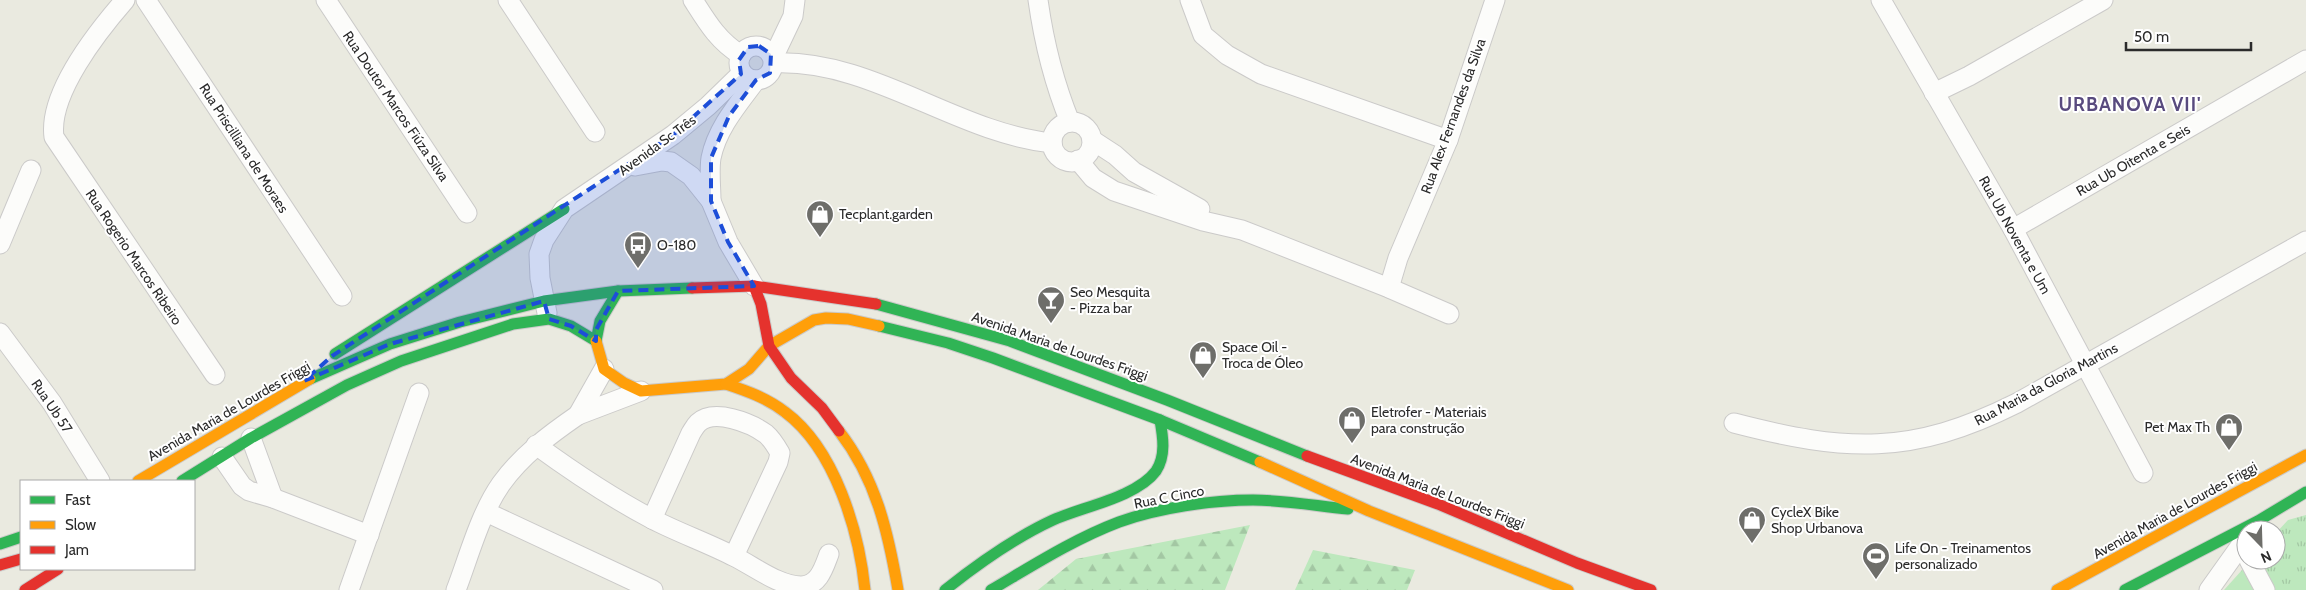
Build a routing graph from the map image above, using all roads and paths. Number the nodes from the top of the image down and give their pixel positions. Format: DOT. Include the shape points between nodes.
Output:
graph roads {
  1 [pos="125,0"];
  2 [pos="146,0"];
  3 [pos="326,0"];
  4 [pos="508,0"];
  5 [pos="693,0"];
  6 [pos="1038,0"];
  7 [pos="1190,0"];
  8 [pos="1495,0"];
  9 [pos="1881,0"];
  10 [pos="2103,0"];
  11 [pos="794,8"];
  12 [pos="768,56"];
  13 [pos="2306,60"];
  14 [pos="746,69"];
  15 [pos="1934,93"];
  16 [pos="1070,122"];
  17 [pos="595,132"];
  18 [pos="1092,140"];
  19 [pos="1448,140"];
  20 [pos="1052,143"];
  21 [pos="1078,160"];
  22 [pos="627,168"];
  23 [pos="31,170"];
  24 [pos="711,201"];
  25 [pos="564,209"];
  26 [pos="467,213"];
  27 [pos="2013,229"];
  28 [pos="1242,230"];
  29 [pos="2306,241"];
  30 [pos="0,244"];
  31 [pos="754,286"];
  32 [pos="1389,288"];
  33 [pos="618,291"];
  34 [pos="342,296"];
  35 [pos="544,301"];
  36 [pos="1449,314"];
  37 [pos="549,319"];
  38 [pos="799,328"];
  39 [pos="0,333"];
  40 [pos="596,341"];
  41 [pos="796,344"];
  42 [pos="769,346"];
  43 [pos="2087,365"];
  44 [pos="796,367"];
  45 [pos="604,369"];
  46 [pos="215,375"];
  47 [pos="304,381"];
  48 [pos="726,384"];
  49 [pos="641,391"];
  50 [pos="419,393"];
  51 [pos="822,408"];
  52 [pos="578,415"];
  53 [pos="1160,420"];
  54 [pos="1734,424"];
  55 [pos="251,438"];
  56 [pos="536,445"];
  57 [pos="2306,455"];
  58 [pos="222,457"];
  59 [pos="2143,473"];
  60 [pos="99,480"];
  61 [pos="140,480"];
  62 [pos="184,480"];
  63 [pos="2306,492"];
  64 [pos="273,498"];
  65 [pos="1369,511"];
  66 [pos="486,512"];
  67 [pos="652,519"];
  68 [pos="2273,520"];
  69 [pos="369,535"];
  70 [pos="20,537"];
  71 [pos="0,544"];
  72 [pos="2236,546"];
  73 [pos="829,554"];
  74 [pos="734,556"];
  75 [pos="2236,557"];
  76 [pos="20,559"];
  77 [pos="0,565"];
  78 [pos="56,570"];
  79 [pos="2258,570"];
  80 [pos="898,585"];
  81 [pos="1555,586"];
  82 [pos="912,588"];
  83 [pos="25,590"];
  84 [pos="348,590"];
  85 [pos="456,590"];
  86 [pos="653,590"];
  87 [pos="865,590"];
  88 [pos="945,590"];
  89 [pos="991,590"];
  90 [pos="1568,590"];
  91 [pos="1651,590"];
  92 [pos="2057,590"];
  93 [pos="2125,590"];
  94 [pos="2209,590"];
  95 [pos="2264,590"];
  1 -- 46 [label="street, Rua Rogerio Marcos Ribeiro" via="88,48 68,81 53,121 54,137"];
  2 -- 34 [label="street, Rua Priscilliana de Moraes"];
  3 -- 26 [label="street, Rua Doutor Marcos Fiúza Silva"];
  4 -- 17 [label="street"];
  5 -- 14 [label="street" via="713,31"];
  6 -- 16 [label="street" via="1050,66"];
  7 -- 19 [label="street" via="1203,35 1228,55 1261,74"];
  8 -- 19 [label="street, Rua Alex Fernandes da Silva"];
  9 -- 15 [label="street, Rua Ub Noventa e Um"];
  10 -- 15 [label="street"];
  11 -- 12 [label="street"];
  12 -- 14 [label="street" via="748,47"];
  12 -- 14 [label="street" via="770,73 761,79"];
  12 -- 20 [label="street" via="825,67 886,87 1014,138"];
  13 -- 27 [label="street, Rua Ub Oitenta e Seis"];
  14 -- 22 [label="street, Avenida Sc Três" via="694,119"];
  14 -- 24 [label="street" via="711,158"];
  15 -- 27 [label="street, Rua Ub Noventa e Um"];
  16 -- 18 [label="street" via="1086,128"];
  16 -- 20 [label="street" via="1057,129"];
  18 -- 21 [label="street" via="1088,152"];
  18 -- 28 [label="street" via="1156,186"];
  19 -- 32 [label="street, Rua Alex Fernandes da Silva" via="1398,258"];
  20 -- 21 [label="street" via="1059,158"];
  21 -- 28 [label="street" via="1094,178 1114,191 1203,221"];
  22 -- 24 [label="street" via="662,160 671,162 691,176"];
  22 -- 25 [label="street, Avenida Sc Três"];
  23 -- 30 [label="street"];
  24 -- 31 [label="street" via="728,242"];
  25 -- 35 [label="street" via="539,254"];
  25 -- 47 [label="street" via="332,356"];
  27 -- 43 [label="street, Rua Ub Noventa e Um"];
  28 -- 32 [label="street"];
  29 -- 43 [label="street, Rua Maria da Gloria Martins"];
  31 -- 33 [label="street, Avenida Maria de Lourdes Friggi"];
  31 -- 42 [label="street"];
  31 -- 91 [label="street, Avenida Maria de Lourdes Friggi" via="886,305 1010,341 1331,466 1438,504 1577,563"];
  32 -- 36 [label="street"];
  33 -- 35 [label="street, Avenida Maria de Lourdes Friggi"];
  33 -- 40 [label="street" via="605,309 596,330"];
  35 -- 37 [label="street"];
  35 -- 47 [label="street, Avenida Maria de Lourdes Friggi" via="390,344"];
  37 -- 40 [label="street" via="571,326"];
  37 -- 55 [label="street" via="513,324 401,361 347,385"];
  38 -- 41 [label="street"];
  38 -- 42 [label="street"];
  38 -- 53 [label="street" via="826,318 890,328 993,358"];
  39 -- 60 [label="street, Rua Ub 57" via="52,403"];
  40 -- 45 [label="street"];
  42 -- 48 [label="street" via="745,372"];
  42 -- 51 [label="street" via="791,378"];
  43 -- 54 [label="street, Rua Maria da Gloria Martins" via="1978,422 1898,444 1813,441"];
  43 -- 59 [label="street, Rua Ub Noventa e Um"];
  44 -- 51 [label="street"];
  45 -- 49 [label="street" via="624,384"];
  45 -- 52 [label="street"];
  47 -- 61 [label="street, Avenida Maria de Lourdes Friggi"];
  48 -- 49 [label="street"];
  48 -- 87 [label="street" via="766,399 794,419 813,444 844,498 862,554"];
  49 -- 52 [label="street"];
  50 -- 69 [label="street"];
  51 -- 80 [label="street" via="857,454 876,497 889,536"];
  52 -- 56 [label="street"];
  53 -- 65 [label="street"];
  53 -- 88 [label="street, Rua C Cinco" via="1164,440 1162,460 1151,477 1054,520 1001,550"];
  55 -- 58 [label="street"];
  55 -- 64 [label="street"];
  56 -- 66 [label="street" via="500,486"];
  56 -- 67 [label="street"];
  57 -- 92 [label="street, Avenida Maria de Lourdes Friggi"];
  58 -- 62 [label="street"];
  58 -- 64 [label="street" via="249,492"];
  63 -- 68 [label="street"];
  64 -- 69 [label="street"];
  65 -- 81 [label="street"];
  65 -- 89 [label="street, Rua C Cinco" via="1254,500 1162,511 1119,522 1056,552"];
  66 -- 85 [label="street"];
  66 -- 86 [label="street"];
  67 -- 74 [label="street"];
  67 -- 74 [label="street" via="698,423 719,416 732,418 766,434 780,453"];
  69 -- 84 [label="street"];
  70 -- 71 [label="street"];
  72 -- 93 [label="street"];
  73 -- 74 [label="street" via="821,575 803,586 786,583"];
  75 -- 94 [label="street"];
  76 -- 77 [label="street"];
  78 -- 83 [label="street"];
  79 -- 95 [label="street"];
  80 -- 82 [label="street"];
  81 -- 90 [label="street"];
}
